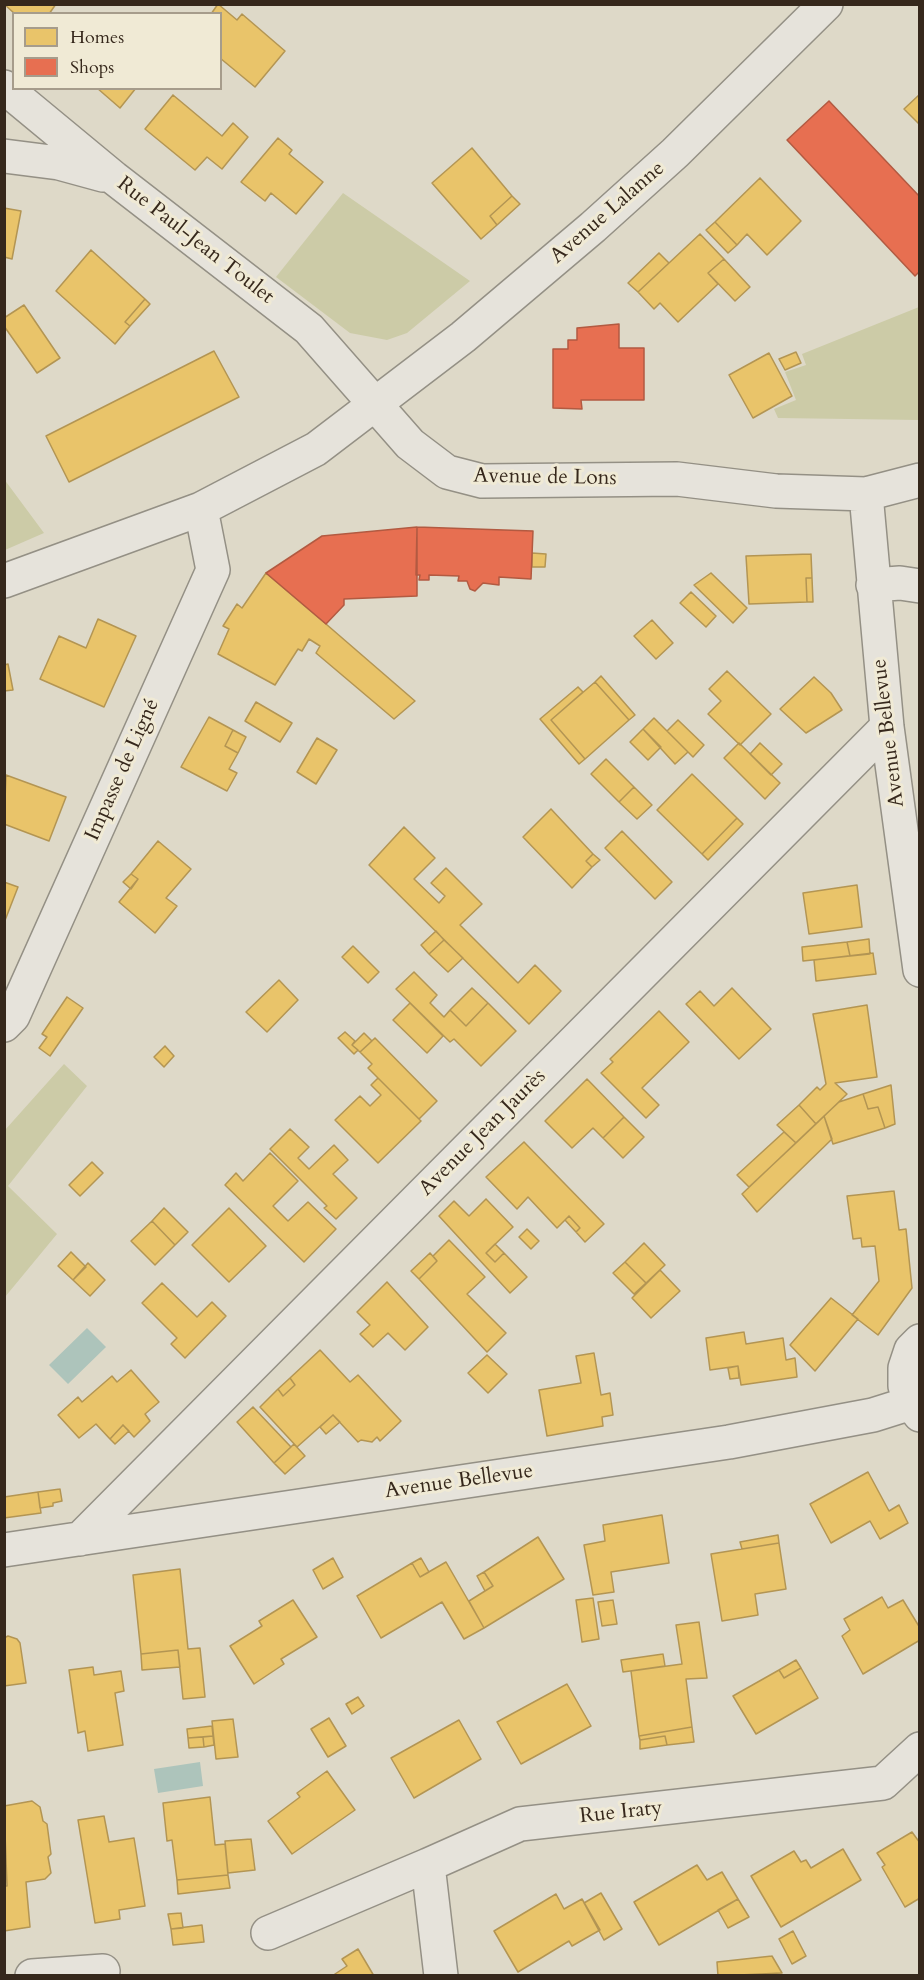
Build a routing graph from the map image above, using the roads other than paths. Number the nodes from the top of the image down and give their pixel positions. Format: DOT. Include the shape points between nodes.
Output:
graph roads {
  1 [pos="826,4"];
  2 [pos="4,87"];
  3 [pos="4,156"];
  4 [pos="114,178"];
  5 [pos="375,405"];
  6 [pos="920,480"];
  7 [pos="866,494"];
  8 [pos="201,509"];
  9 [pos="4,580"];
  10 [pos="873,585"];
  11 [pos="920,586"];
  12 [pos="887,727"];
  13 [pos="920,970"];
  14 [pos="4,1025"];
  15 [pos="920,1341"];
  16 [pos="915,1409"];
  17 [pos="80,1539"];
  18 [pos="4,1550"];
  19 [pos="920,1749"];
  20 [pos="428,1865"];
  21 [pos="268,1933"];
  22 [pos="103,1971"];
  23 [pos="32,1976"];
  24 [pos="441,1976"];
  1 -- 5 [label="street, Avenue Lalanne" via="667,161 513,295"];
  2 -- 4 [label="street, Rue Paul-Jean Toulet"];
  3 -- 4 [label="street" via="59,163"];
  4 -- 5 [label="street, Rue Paul-Jean Toulet" via="309,329"];
  5 -- 7 [label="street, Avenue de Lons" via="410,444 447,472 482,481 677,479 776,491"];
  5 -- 8 [label="street" via="316,449"];
  6 -- 7 [label="street, Avenue de Lons"];
  7 -- 10 [label="street, Avenue Bellevue"];
  8 -- 9 [label="street"];
  8 -- 14 [label="street, Impasse de Ligné" via="213,570 13,1016"];
  10 -- 11 [label="street"];
  10 -- 12 [label="street, Avenue Bellevue"];
  12 -- 13 [label="street, Avenue Bellevue"];
  12 -- 17 [label="street, Avenue Jean Jaurès"];
  15 -- 16 [label="street" via="911,1350 905,1368 905,1386"];
  16 -- 17 [label="street, Avenue Bellevue" via="729,1442"];
  17 -- 18 [label="street, Avenue Bellevue"];
  19 -- 20 [label="street, Rue Iraty" via="883,1783 520,1824"];
  20 -- 21 [label="street, Rue Iraty"];
  20 -- 24 [label="street"];
  22 -- 23 [label="street"];
}
